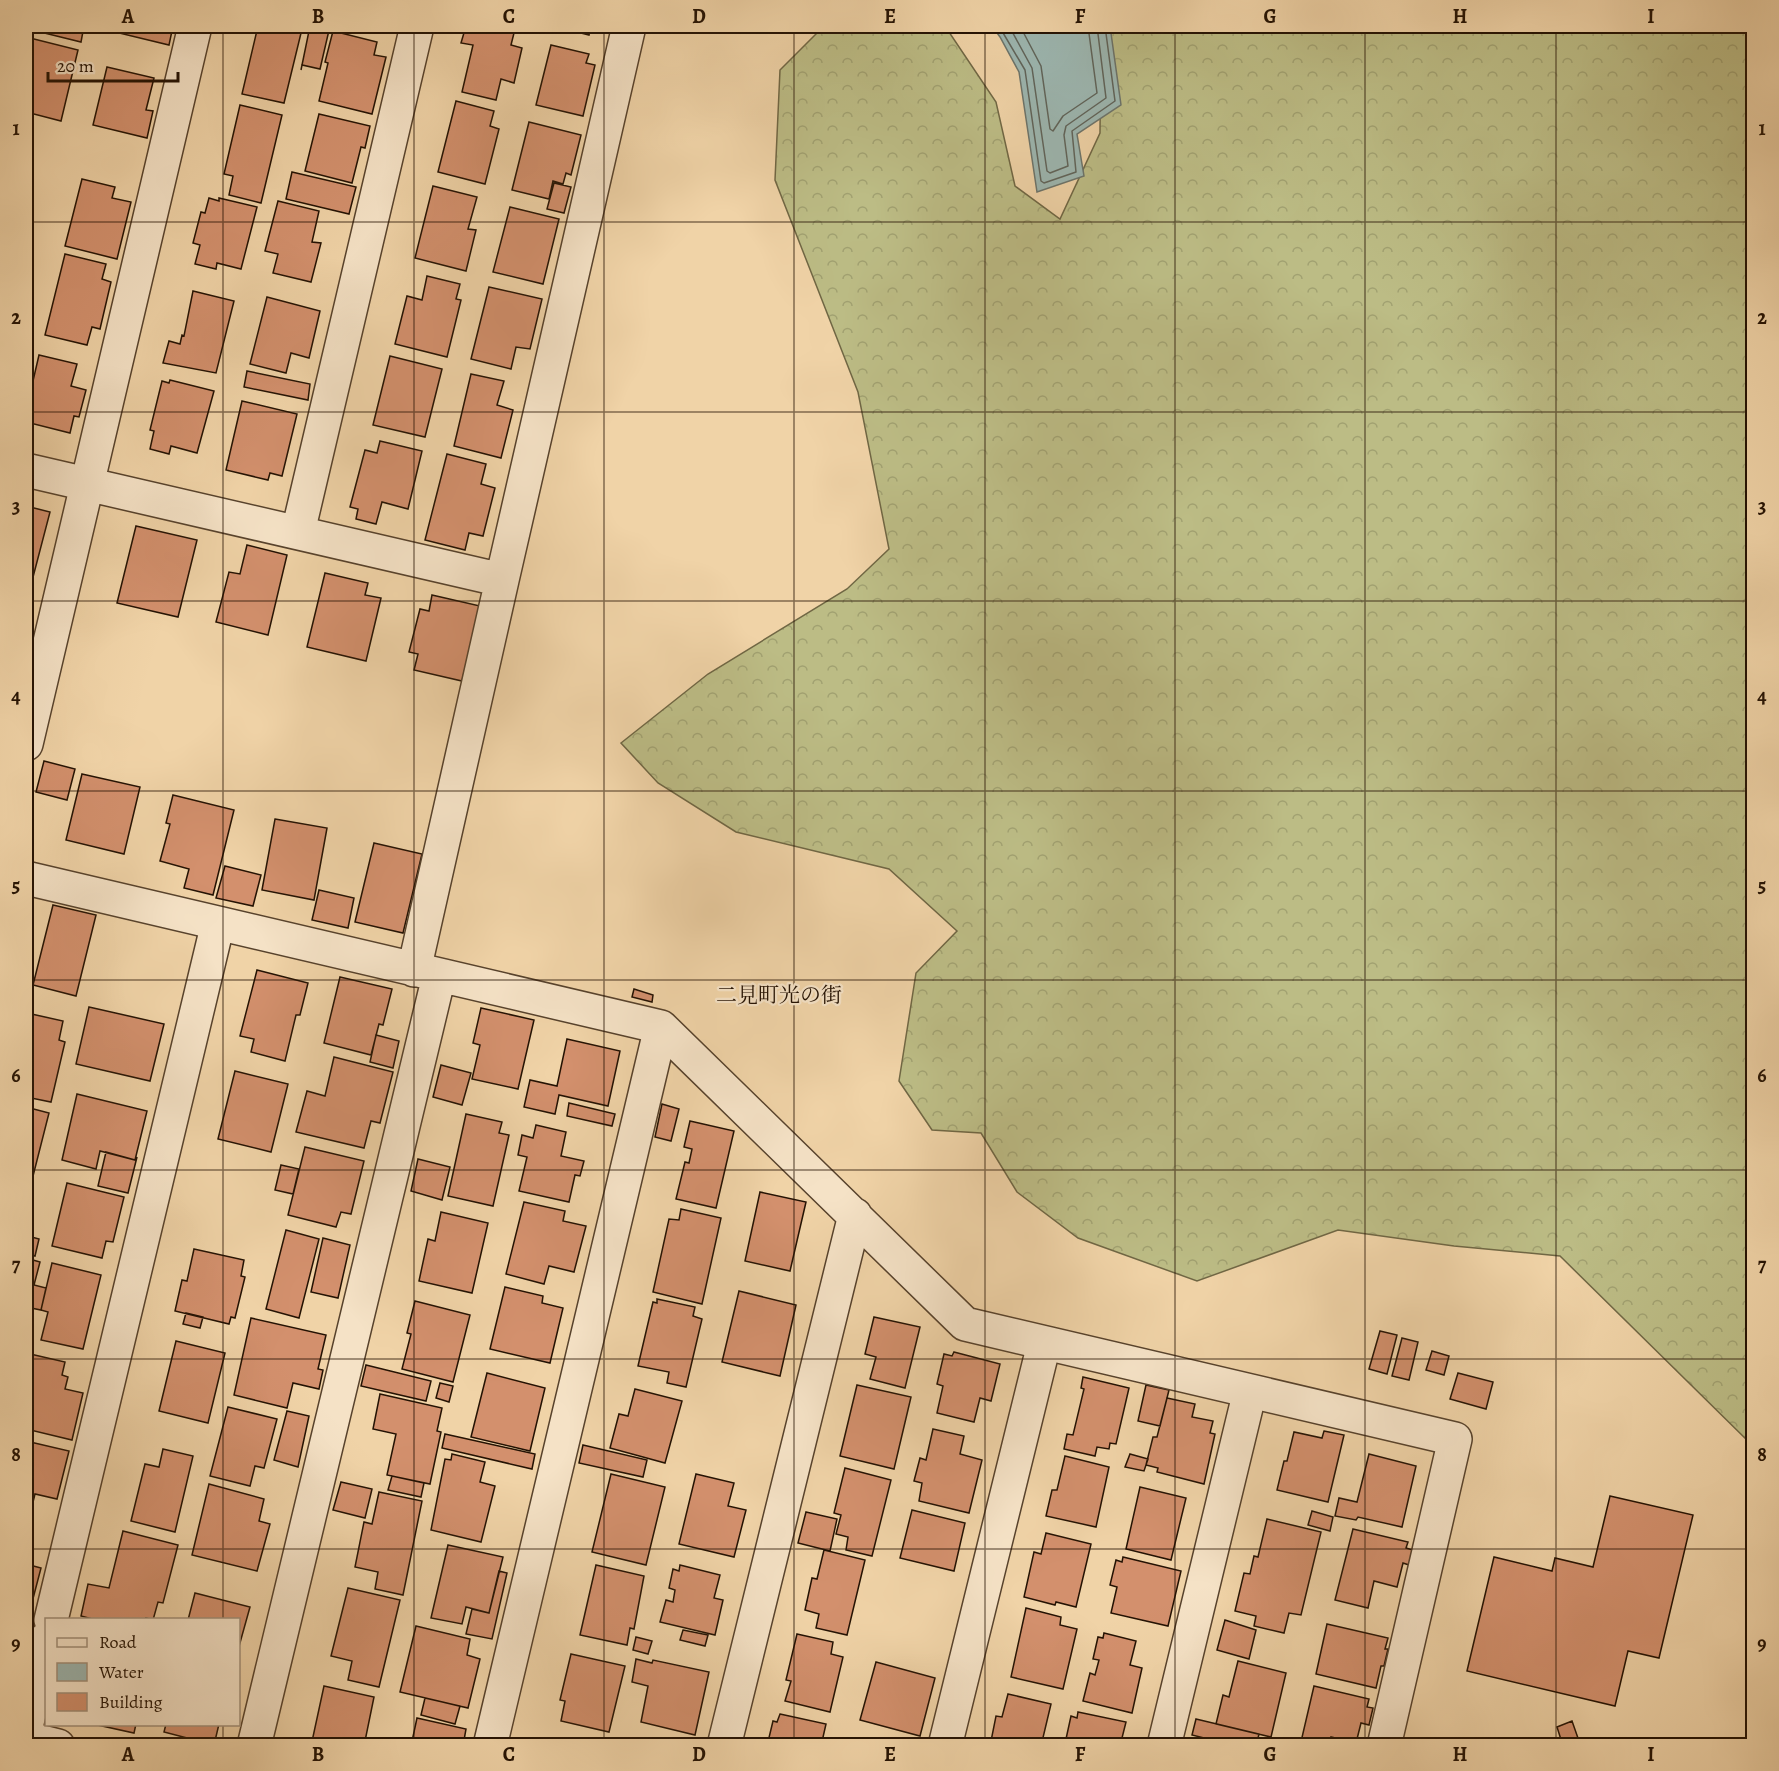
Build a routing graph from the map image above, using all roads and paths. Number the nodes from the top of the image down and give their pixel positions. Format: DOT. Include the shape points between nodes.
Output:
graph roads {
  1 [pos="195,26"];
  2 [pos="417,26"];
  3 [pos="629,26"];
  4 [pos="26,470"];
  5 [pos="88,484"];
  6 [pos="298,532"];
  7 [pos="502,580"];
  8 [pos="26,744"];
  9 [pos="26,878"];
  10 [pos="218,923"];
  11 [pos="426,973"];
  12 [pos="661,1027"];
  13 [pos="855,1215"];
  14 [pos="1044,1344"];
  15 [pos="1250,1391"];
  16 [pos="51,1618"];
  17 [pos="45,1643"];
  18 [pos="26,1726"];
  19 [pos="26,1738"];
  20 [pos="58,1746"];
  21 [pos="254,1746"];
  22 [pos="490,1746"];
  23 [pos="724,1746"];
  24 [pos="945,1746"];
  25 [pos="1164,1746"];
  26 [pos="1384,1746"];
  1 -- 5 [label="street"];
  2 -- 6 [label="street"];
  3 -- 7 [label="street"];
  4 -- 5 [label="street"];
  5 -- 6 [label="street"];
  5 -- 8 [label="street"];
  6 -- 7 [label="street"];
  7 -- 11 [label="street"];
  9 -- 10 [label="street"];
  10 -- 11 [label="street"];
  10 -- 16 [label="street"];
  11 -- 12 [label="street"];
  11 -- 21 [label="street"];
  12 -- 13 [label="street"];
  12 -- 22 [label="street"];
  13 -- 14 [label="street" via="965,1324"];
  13 -- 23 [label="street"];
  14 -- 15 [label="street"];
  14 -- 24 [label="street"];
  15 -- 25 [label="street"];
  15 -- 26 [label="street" via="1455,1439"];
  17 -- 18 [label="street"];
  19 -- 20 [label="street"];
}
